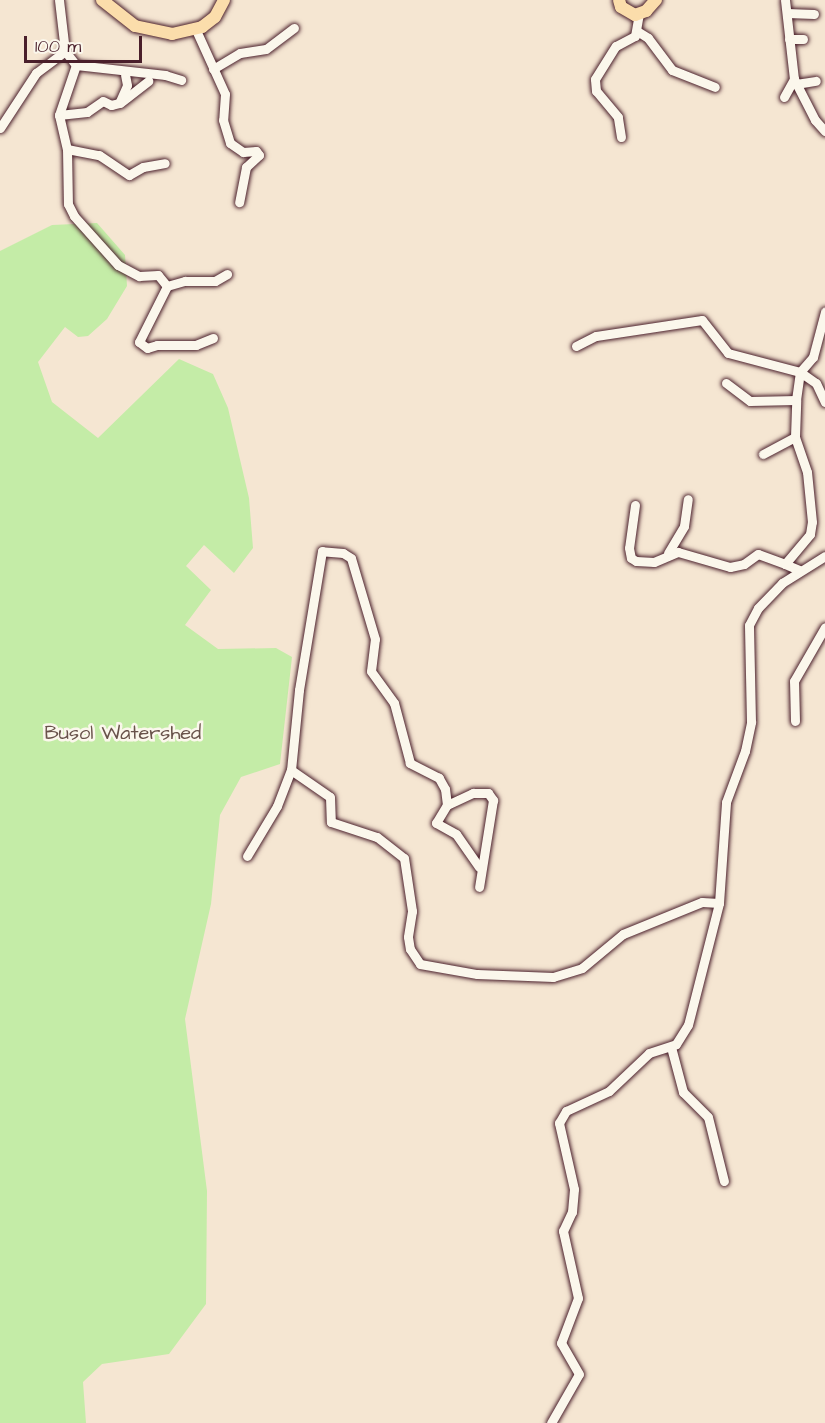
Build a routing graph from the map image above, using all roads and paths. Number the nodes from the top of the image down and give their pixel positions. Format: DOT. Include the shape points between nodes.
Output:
graph roads {
  1 [pos="59,0"];
  2 [pos="102,0"];
  3 [pos="224,0"];
  4 [pos="619,0"];
  5 [pos="656,0"];
  6 [pos="784,0"];
  7 [pos="787,13"];
  8 [pos="639,14"];
  9 [pos="814,14"];
  10 [pos="294,28"];
  11 [pos="196,30"];
  12 [pos="637,31"];
  13 [pos="789,39"];
  14 [pos="803,39"];
  15 [pos="65,51"];
  16 [pos="76,65"];
  17 [pos="213,69"];
  18 [pos="125,75"];
  19 [pos="181,80"];
  20 [pos="148,81"];
  21 [pos="795,81"];
  22 [pos="816,81"];
  23 [pos="715,87"];
  24 [pos="784,97"];
  25 [pos="120,103"];
  26 [pos="59,115"];
  27 [pos="0,128"];
  28 [pos="825,131"];
  29 [pos="621,137"];
  30 [pos="67,149"];
  31 [pos="165,164"];
  32 [pos="239,202"];
  33 [pos="227,274"];
  34 [pos="167,286"];
  35 [pos="825,312"];
  36 [pos="213,338"];
  37 [pos="576,346"];
  38 [pos="800,372"];
  39 [pos="726,383"];
  40 [pos="796,400"];
  41 [pos="825,402"];
  42 [pos="795,437"];
  43 [pos="763,454"];
  44 [pos="688,499"];
  45 [pos="635,505"];
  46 [pos="668,553"];
  47 [pos="825,556"];
  48 [pos="785,564"];
  49 [pos="799,570"];
  50 [pos="825,627"];
  51 [pos="795,721"];
  52 [pos="291,771"];
  53 [pos="447,805"];
  54 [pos="247,856"];
  55 [pos="479,867"];
  56 [pos="478,887"];
  57 [pos="719,903"];
  58 [pos="671,1047"];
  59 [pos="723,1181"];
  60 [pos="552,1423"];
  1 -- 15 [label="street"];
  2 -- 11 [label="main road" via="126,22 145,30 172,34"];
  3 -- 11 [label="main road" via="215,17"];
  4 -- 8 [label="main road" via="626,11"];
  5 -- 8 [label="main road"];
  6 -- 7 [label="street"];
  7 -- 9 [label="street"];
  7 -- 13 [label="street"];
  8 -- 12 [label="street"];
  10 -- 17 [label="street" via="266,49 240,53"];
  11 -- 17 [label="street"];
  12 -- 23 [label="street" via="648,38 672,70"];
  12 -- 29 [label="street" via="616,46 595,79 596,91 618,117"];
  13 -- 14 [label="street"];
  13 -- 21 [label="street"];
  15 -- 16 [label="street"];
  15 -- 27 [label="street" via="36,73"];
  16 -- 19 [label="street"];
  16 -- 26 [label="street"];
  17 -- 32 [label="street" via="225,94 223,120 230,143 243,152 257,151 259,155 246,167"];
  18 -- 25 [label="street" via="128,85"];
  20 -- 25 [label="street"];
  21 -- 22 [label="street"];
  21 -- 24 [label="street"];
  21 -- 28 [label="street"];
  25 -- 26 [label="street" via="111,105 103,101 87,112"];
  26 -- 30 [label="street"];
  30 -- 31 [label="street" via="99,155 129,175 143,167"];
  30 -- 34 [label="street" via="68,204 74,216 125,271 139,276 158,275"];
  33 -- 34 [label="street" via="215,281 185,281"];
  34 -- 36 [label="street" via="140,333 141,346 196,345"];
  35 -- 38 [label="street" via="813,357"];
  37 -- 38 [label="street" via="596,336 702,320 728,353"];
  38 -- 40 [label="street"];
  38 -- 41 [label="street" via="816,383"];
  39 -- 40 [label="street" via="750,401"];
  40 -- 42 [label="street"];
  42 -- 43 [label="street"];
  42 -- 48 [label="street" via="807,472 812,529"];
  44 -- 46 [label="street" via="684,526"];
  45 -- 46 [label="street" via="631,558 647,563"];
  46 -- 48 [label="street" via="693,554 730,567 744,564 758,554"];
  47 -- 49 [label="street"];
  48 -- 49 [label="street"];
  49 -- 57 [label="street" via="769,596 749,625 751,722 745,752 726,802"];
  50 -- 51 [label="street" via="794,681"];
  52 -- 53 [label="street" via="320,556 326,550 343,553 355,567 375,639 371,671 394,703 410,763 439,778 446,789"];
  52 -- 54 [label="street" via="278,806"];
  52 -- 57 [label="street" via="330,797 331,822 377,837 404,858 412,911 408,936 410,949 420,964 477,974 553,977 589,964 623,934 702,902"];
  53 -- 55 [label="street" via="436,823 456,834"];
  53 -- 55 [label="street" via="473,793 492,796"];
  55 -- 56 [label="street"];
  57 -- 58 [label="street" via="694,1010 680,1041"];
  58 -- 59 [label="street" via="683,1092 708,1117"];
  58 -- 60 [label="street" via="649,1053 634,1072 603,1095 566,1111 559,1123 574,1190 572,1212 563,1231 578,1298 561,1343 579,1374"];
}
